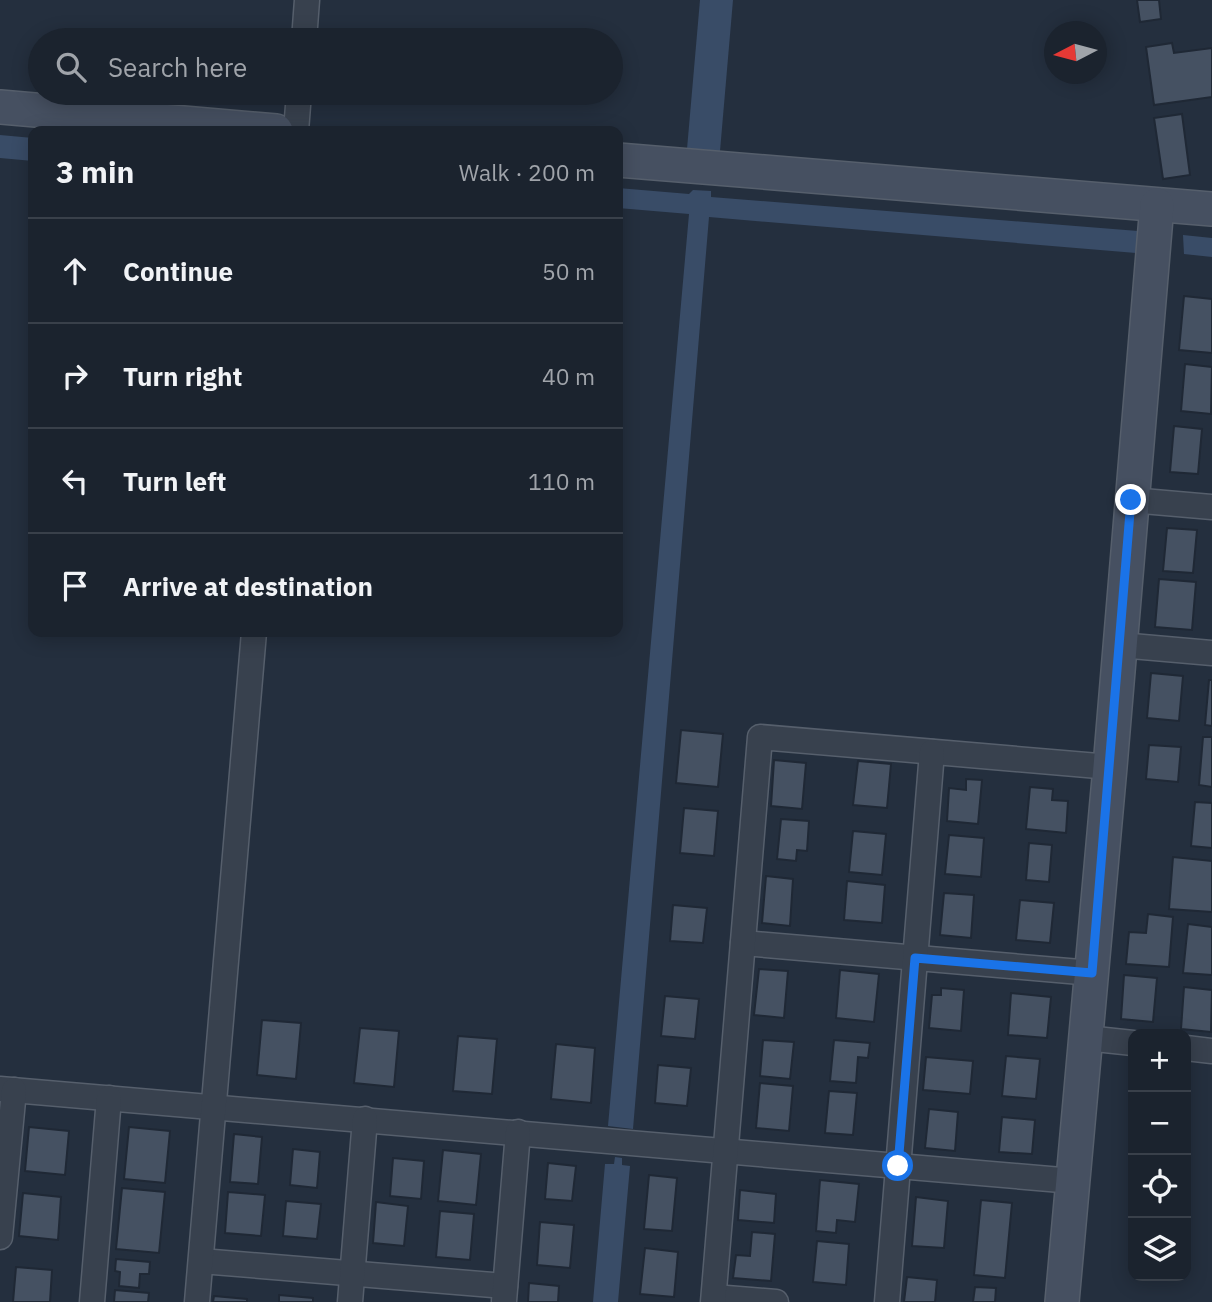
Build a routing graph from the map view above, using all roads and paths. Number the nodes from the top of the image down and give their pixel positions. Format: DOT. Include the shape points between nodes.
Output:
graph roads {
  1 [pos="307,0"];
  2 [pos="305,28"];
  3 [pos="298,105"];
  4 [pos="0,107"];
  5 [pos="218,126"];
  6 [pos="296,126"];
  7 [pos="623,160"];
  8 [pos="1157,205"];
  9 [pos="1212,209"];
  10 [pos="1131,500"];
  11 [pos="1212,507"];
  12 [pos="254,637"];
  13 [pos="1120,645"];
  14 [pos="1212,653"];
  15 [pos="932,752"];
  16 [pos="1110,767"];
  17 [pos="743,943"];
  18 [pos="915,958"];
  19 [pos="1092,973"];
  20 [pos="1086,1038"];
  21 [pos="1128,1042"];
  22 [pos="1191,1049"];
  23 [pos="1212,1051"];
  24 [pos="7,1089"];
  25 [pos="109,1097"];
  26 [pos="214,1106"];
  27 [pos="365,1119"];
  28 [pos="518,1132"];
  29 [pos="726,1151"];
  30 [pos="898,1166"];
  31 [pos="1073,1181"];
  32 [pos="0,1237"];
  33 [pos="201,1261"];
  34 [pos="353,1273"];
  35 [pos="505,1294"];
  36 [pos="714,1299"];
  37 [pos="92,1302"];
  38 [pos="197,1302"];
  39 [pos="350,1302"];
  40 [pos="776,1302"];
  41 [pos="887,1302"];
  42 [pos="1062,1302"];
  1 -- 2 [label="street"];
  3 -- 6 [label="street"];
  4 -- 5 [label="street"];
  7 -- 8 [label="street"];
  8 -- 9 [label="street"];
  8 -- 10 [label="street"];
  10 -- 11 [label="street"];
  10 -- 13 [label="street"];
  12 -- 26 [label="street"];
  13 -- 14 [label="street"];
  13 -- 16 [label="street"];
  15 -- 16 [label="street"];
  15 -- 17 [label="street" via="760,737"];
  15 -- 18 [label="street"];
  16 -- 19 [label="street"];
  17 -- 18 [label="street"];
  17 -- 29 [label="street"];
  18 -- 19 [label="street"];
  18 -- 30 [label="street"];
  19 -- 20 [label="street"];
  20 -- 21 [label="street"];
  20 -- 31 [label="street"];
  22 -- 23 [label="street"];
  24 -- 25 [label="street"];
  24 -- 32 [label="street"];
  25 -- 26 [label="street"];
  25 -- 37 [label="street"];
  26 -- 27 [label="street"];
  26 -- 33 [label="street"];
  27 -- 28 [label="street"];
  27 -- 34 [label="street"];
  28 -- 29 [label="street"];
  28 -- 35 [label="street"];
  29 -- 30 [label="street"];
  29 -- 36 [label="street"];
  30 -- 31 [label="street"];
  30 -- 41 [label="street"];
  31 -- 42 [label="street"];
  33 -- 34 [label="street"];
  33 -- 38 [label="street"];
  34 -- 35 [label="street"];
  34 -- 39 [label="street"];
  36 -- 40 [label="street"];
}
